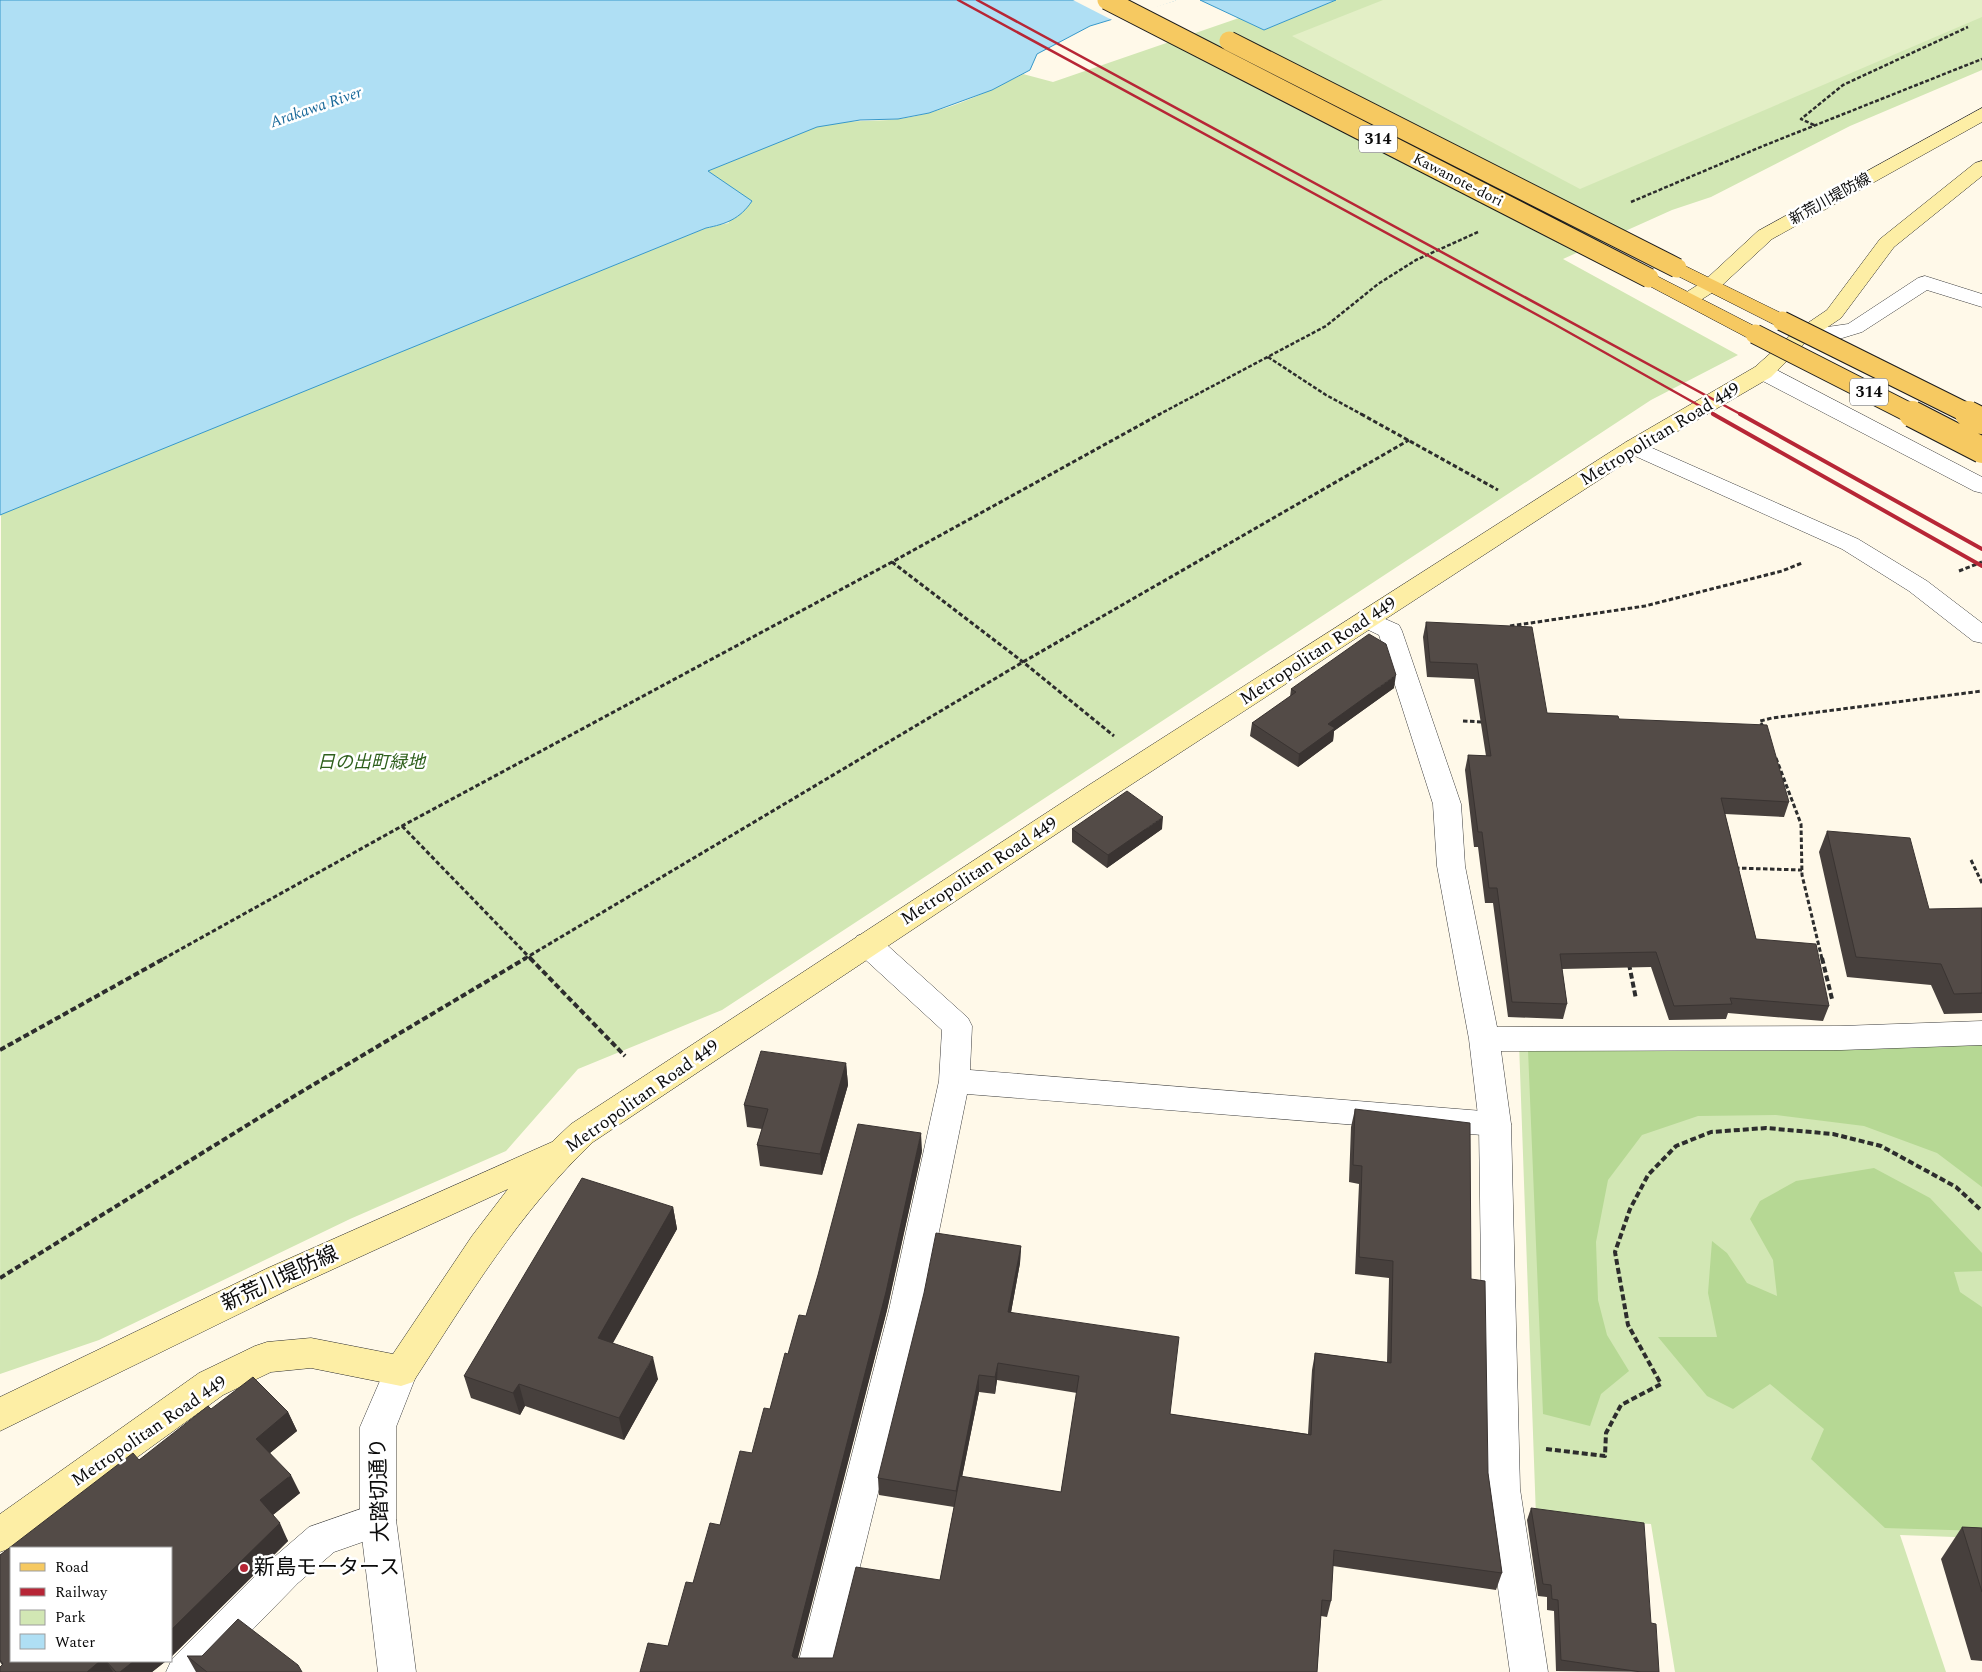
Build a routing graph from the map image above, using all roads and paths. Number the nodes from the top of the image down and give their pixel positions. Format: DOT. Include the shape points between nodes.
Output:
graph roads {
  1 [pos="1107,0"];
  2 [pos="1968,27"];
  3 [pos="1209,31"];
  4 [pos="1982,59"];
  5 [pos="1982,114"];
  6 [pos="1815,125"];
  7 [pos="1982,167"];
  8 [pos="1629,203"];
  9 [pos="1486,231"];
  10 [pos="1711,285"];
  11 [pos="1688,299"];
  12 [pos="1982,301"];
  13 [pos="1791,329"];
  14 [pos="1268,356"];
  15 [pos="1763,372"];
  16 [pos="1982,422"];
  17 [pos="1408,440"];
  18 [pos="1634,447"];
  19 [pos="1982,450"];
  20 [pos="1982,486"];
  21 [pos="1536,510"];
  22 [pos="1850,544"];
  23 [pos="892,562"];
  24 [pos="1368,619"];
  25 [pos="1505,627"];
  26 [pos="1982,635"];
  27 [pos="1023,662"];
  28 [pos="1982,691"];
  29 [pos="1420,720"];
  30 [pos="1488,722"];
  31 [pos="1752,726"];
  32 [pos="1762,726"];
  33 [pos="1766,735"];
  34 [pos="1121,742"];
  35 [pos="1774,753"];
  36 [pos="402,826"];
  37 [pos="1971,860"];
  38 [pos="1726,868"];
  39 [pos="1802,870"];
  40 [pos="1982,883"];
  41 [pos="867,944"];
  42 [pos="528,958"];
  43 [pos="1628,962"];
  44 [pos="1982,1033"];
  45 [pos="1645,1038"];
  46 [pos="1841,1038"];
  47 [pos="1484,1039"];
  48 [pos="0,1050"];
  49 [pos="619,1064"];
  50 [pos="954,1081"];
  51 [pos="1495,1124"];
  52 [pos="563,1149"];
  53 [pos="1982,1211"];
  54 [pos="0,1278"];
  55 [pos="401,1371"];
  56 [pos="0,1415"];
  57 [pos="1501,1444"];
  58 [pos="378,1520"];
  59 [pos="0,1535"];
  60 [pos="185,1672"];
  61 [pos="397,1672"];
  62 [pos="815,1672"];
  63 [pos="1529,1672"];
  1 -- 11 [label="main road, Kawanote-dori / 314, bridge"];
  2 -- 6 [label="path" via="1843,85 1801,119"];
  3 -- 10 [label="main road, Kawanote-dori / 314, bridge"];
  4 -- 6 [label="path"];
  5 -- 10 [label="main road, 新荒川堤防線" via="1765,235"];
  6 -- 8 [label="path"];
  7 -- 13 [label="main road, Metropolitan Road 449" via="1887,243 1834,314"];
  9 -- 14 [label="path" via="1452,242 1410,263 1354,301 1326,326"];
  10 -- 11 [label="main road, 新荒川堤防線"];
  10 -- 13 [label="main road, Kawanote-dori / 314"];
  11 -- 19 [label="main road, Kawanote-dori / 314, bridge"];
  12 -- 13 [label="street" via="1925,282 1855,328 1839,333"];
  13 -- 15 [label="main road, Metropolitan Road 449"];
  13 -- 16 [label="main road, 314, bridge"];
  14 -- 17 [label="path" via="1326,395"];
  14 -- 23 [label="path"];
  15 -- 18 [label="main road, Metropolitan Road 449"];
  15 -- 20 [label="street"];
  17 -- 21 [label="path"];
  17 -- 27 [label="path"];
  18 -- 21 [label="main road, Metropolitan Road 449"];
  18 -- 22 [label="street"];
  21 -- 24 [label="main road, Metropolitan Road 449"];
  22 -- 25 [label="path" via="1782,571 1645,606"];
  22 -- 26 [label="street" via="1918,586"];
  23 -- 27 [label="path"];
  23 -- 36 [label="path"];
  24 -- 29 [label="street" via="1390,631"];
  24 -- 41 [label="main road, Metropolitan Road 449"];
  27 -- 34 [label="path"];
  27 -- 42 [label="path"];
  28 -- 32 [label="path" via="1772,718 1760,721"];
  29 -- 30 [label="path"];
  29 -- 47 [label="street" via="1447,804 1451,866"];
  31 -- 32 [label="path"];
  32 -- 33 [label="path"];
  35 -- 39 [label="path" via="1801,824"];
  36 -- 42 [label="path"];
  36 -- 48 [label="path"];
  37 -- 40 [label="path"];
  38 -- 39 [label="path"];
  39 -- 46 [label="path"];
  41 -- 50 [label="street" via="957,1026"];
  41 -- 52 [label="main road, Metropolitan Road 449"];
  42 -- 49 [label="path" via="626,1057"];
  42 -- 54 [label="path" via="296,1095"];
  43 -- 45 [label="path"];
  44 -- 46 [label="street"];
  45 -- 46 [label="street"];
  45 -- 47 [label="street"];
  47 -- 51 [label="street"];
  50 -- 51 [label="street"];
  50 -- 62 [label="street" via="906,1310"];
  51 -- 57 [label="street"];
  52 -- 55 [label="main road, Metropolitan Road 449" via="516,1201"];
  52 -- 56 [label="main road, 新荒川堤防線" via="280,1278 33,1396"];
  53 -- 57 [label="path" via="1956,1187 1881,1146 1832,1134 1766,1128 1711,1132 1676,1146 1648,1175 1630,1209 1615,1252 1628,1325 1661,1384 1622,1405 1606,1434 1605,1456"];
  55 -- 58 [label="street, 大踏切通り" via="378,1426"];
  55 -- 59 [label="main road, Metropolitan Road 449" via="311,1353 267,1357 211,1384"];
  57 -- 63 [label="street" via="1502,1489"];
  58 -- 60 [label="street" via="322,1538"];
  58 -- 61 [label="street, 大踏切通り"];
}
